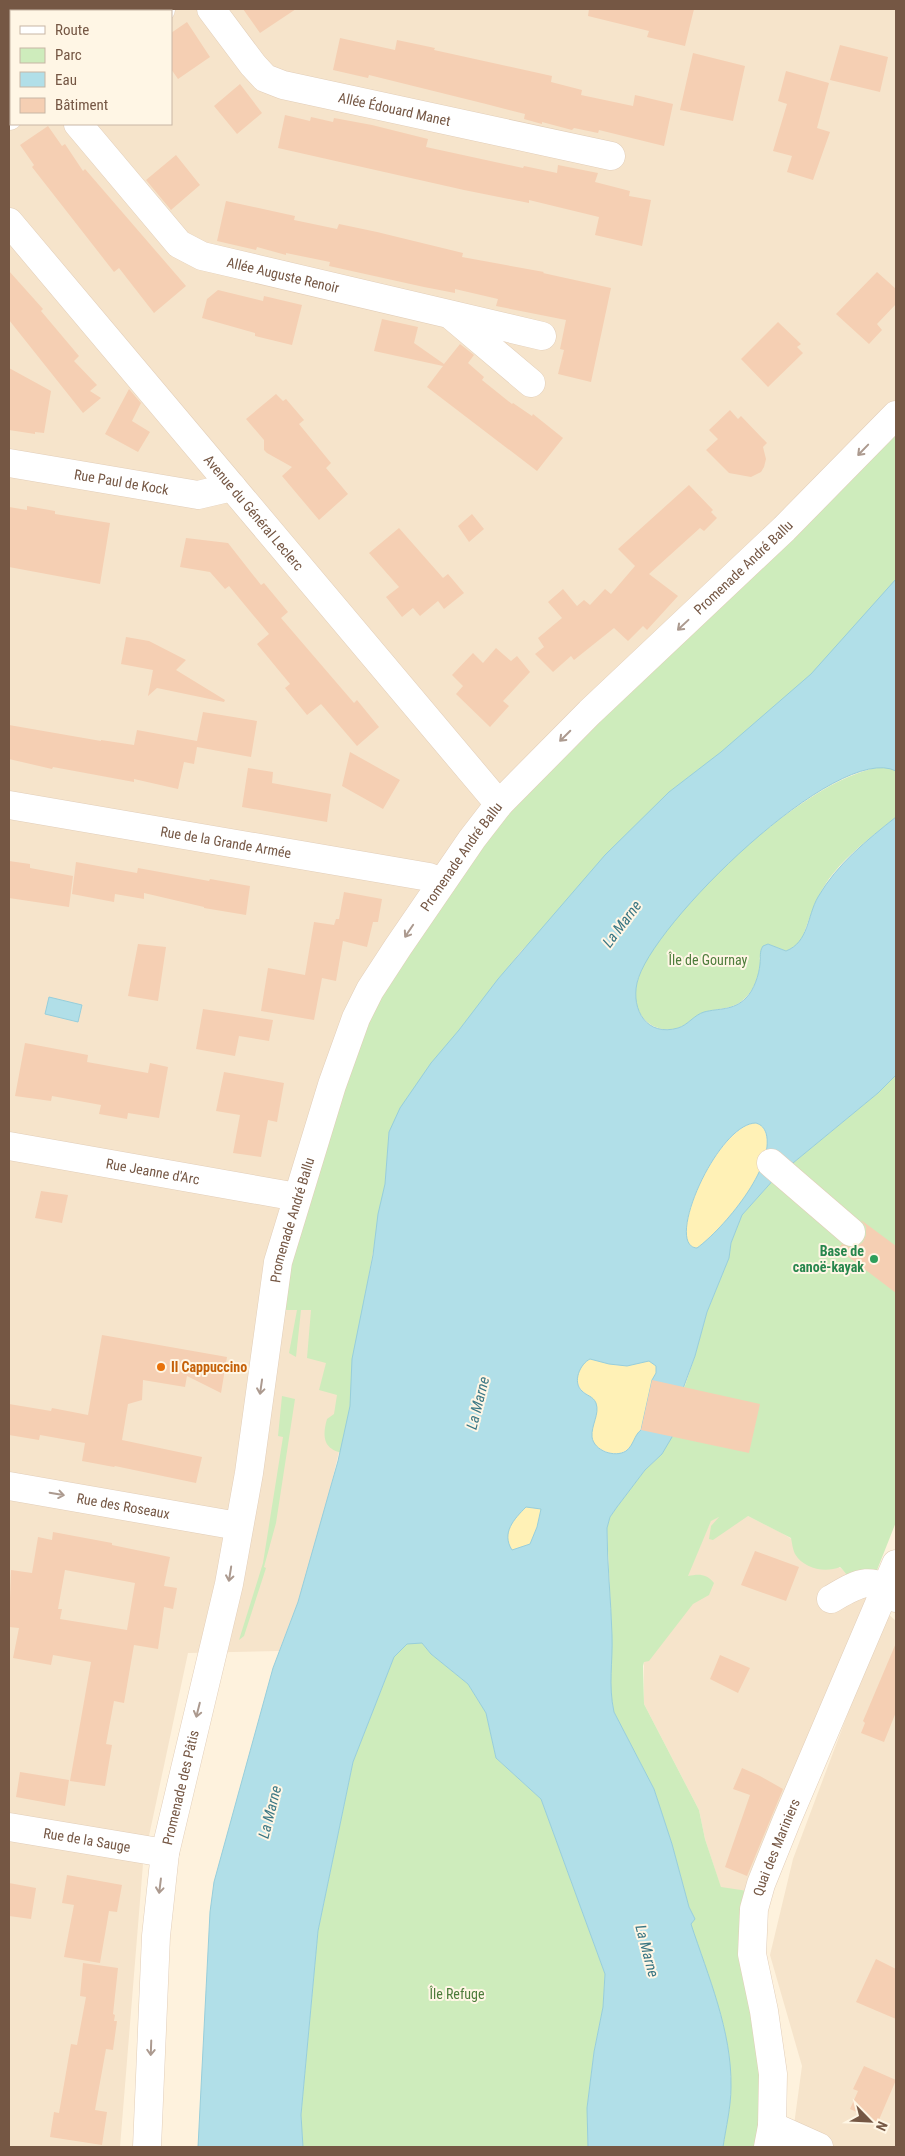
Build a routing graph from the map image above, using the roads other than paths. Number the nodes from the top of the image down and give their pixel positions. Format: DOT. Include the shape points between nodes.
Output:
graph roads {
  1 [pos="211,9"];
  2 [pos="79,125"];
  3 [pos="611,156"];
  4 [pos="9,222"];
  5 [pos="448,313"];
  6 [pos="542,336"];
  7 [pos="531,383"];
  8 [pos="896,415"];
  9 [pos="9,463"];
  10 [pos="232,488"];
  11 [pos="500,804"];
  12 [pos="9,805"];
  13 [pos="442,882"];
  14 [pos="9,1146"];
  15 [pos="771,1163"];
  16 [pos="298,1196"];
  17 [pos="851,1232"];
  18 [pos="255,1433"];
  19 [pos="9,1486"];
  20 [pos="238,1526"];
  21 [pos="893,1583"];
  22 [pos="831,1599"];
  23 [pos="9,1826"];
  24 [pos="165,1853"];
  25 [pos="770,2137"];
  26 [pos="147,2147"];
  27 [pos="820,2147"];
  1 -- 3 [label="street, Allée Édouard Manet" via="265,78 283,85"];
  2 -- 5 [label="street, Allée Auguste Renoir" via="179,244 190,251"];
  4 -- 10 [label="street, Avenue du Général Leclerc"];
  5 -- 6 [label="street, Allée Auguste Renoir"];
  5 -- 7 [label="street"];
  8 -- 11 [label="street, Promenade André Ballu, one-way" via="784,529 590,712"];
  9 -- 10 [label="street, Rue Paul de Kock" via="198,495"];
  10 -- 11 [label="street, Avenue du Général Leclerc"];
  11 -- 13 [label="street, Promenade André Ballu"];
  12 -- 13 [label="street, Rue de la Grande Armée" via="429,877"];
  13 -- 16 [label="street, Promenade André Ballu, one-way" via="384,968 356,1018"];
  14 -- 16 [label="street, Rue Jeanne d'Arc"];
  15 -- 17 [label="street"];
  16 -- 18 [label="street, Promenade André Ballu, one-way" via="278,1262"];
  18 -- 20 [label="street, Promenade des Pâtis"];
  19 -- 20 [label="street, Rue des Roseaux, one-way"];
  20 -- 24 [label="street, Promenade des Pâtis, one-way" via="229,1584"];
  21 -- 22 [label="street" via="856,1585"];
  21 -- 25 [label="street, Quai des Mariniers" via="782,1831 754,1909 752,1954 773,2074"];
  23 -- 24 [label="street, Rue de la Sauge"];
  24 -- 26 [label="street, Promenade des Pâtis, one-way" via="156,1936"];
  25 -- 27 [label="street"];
}
